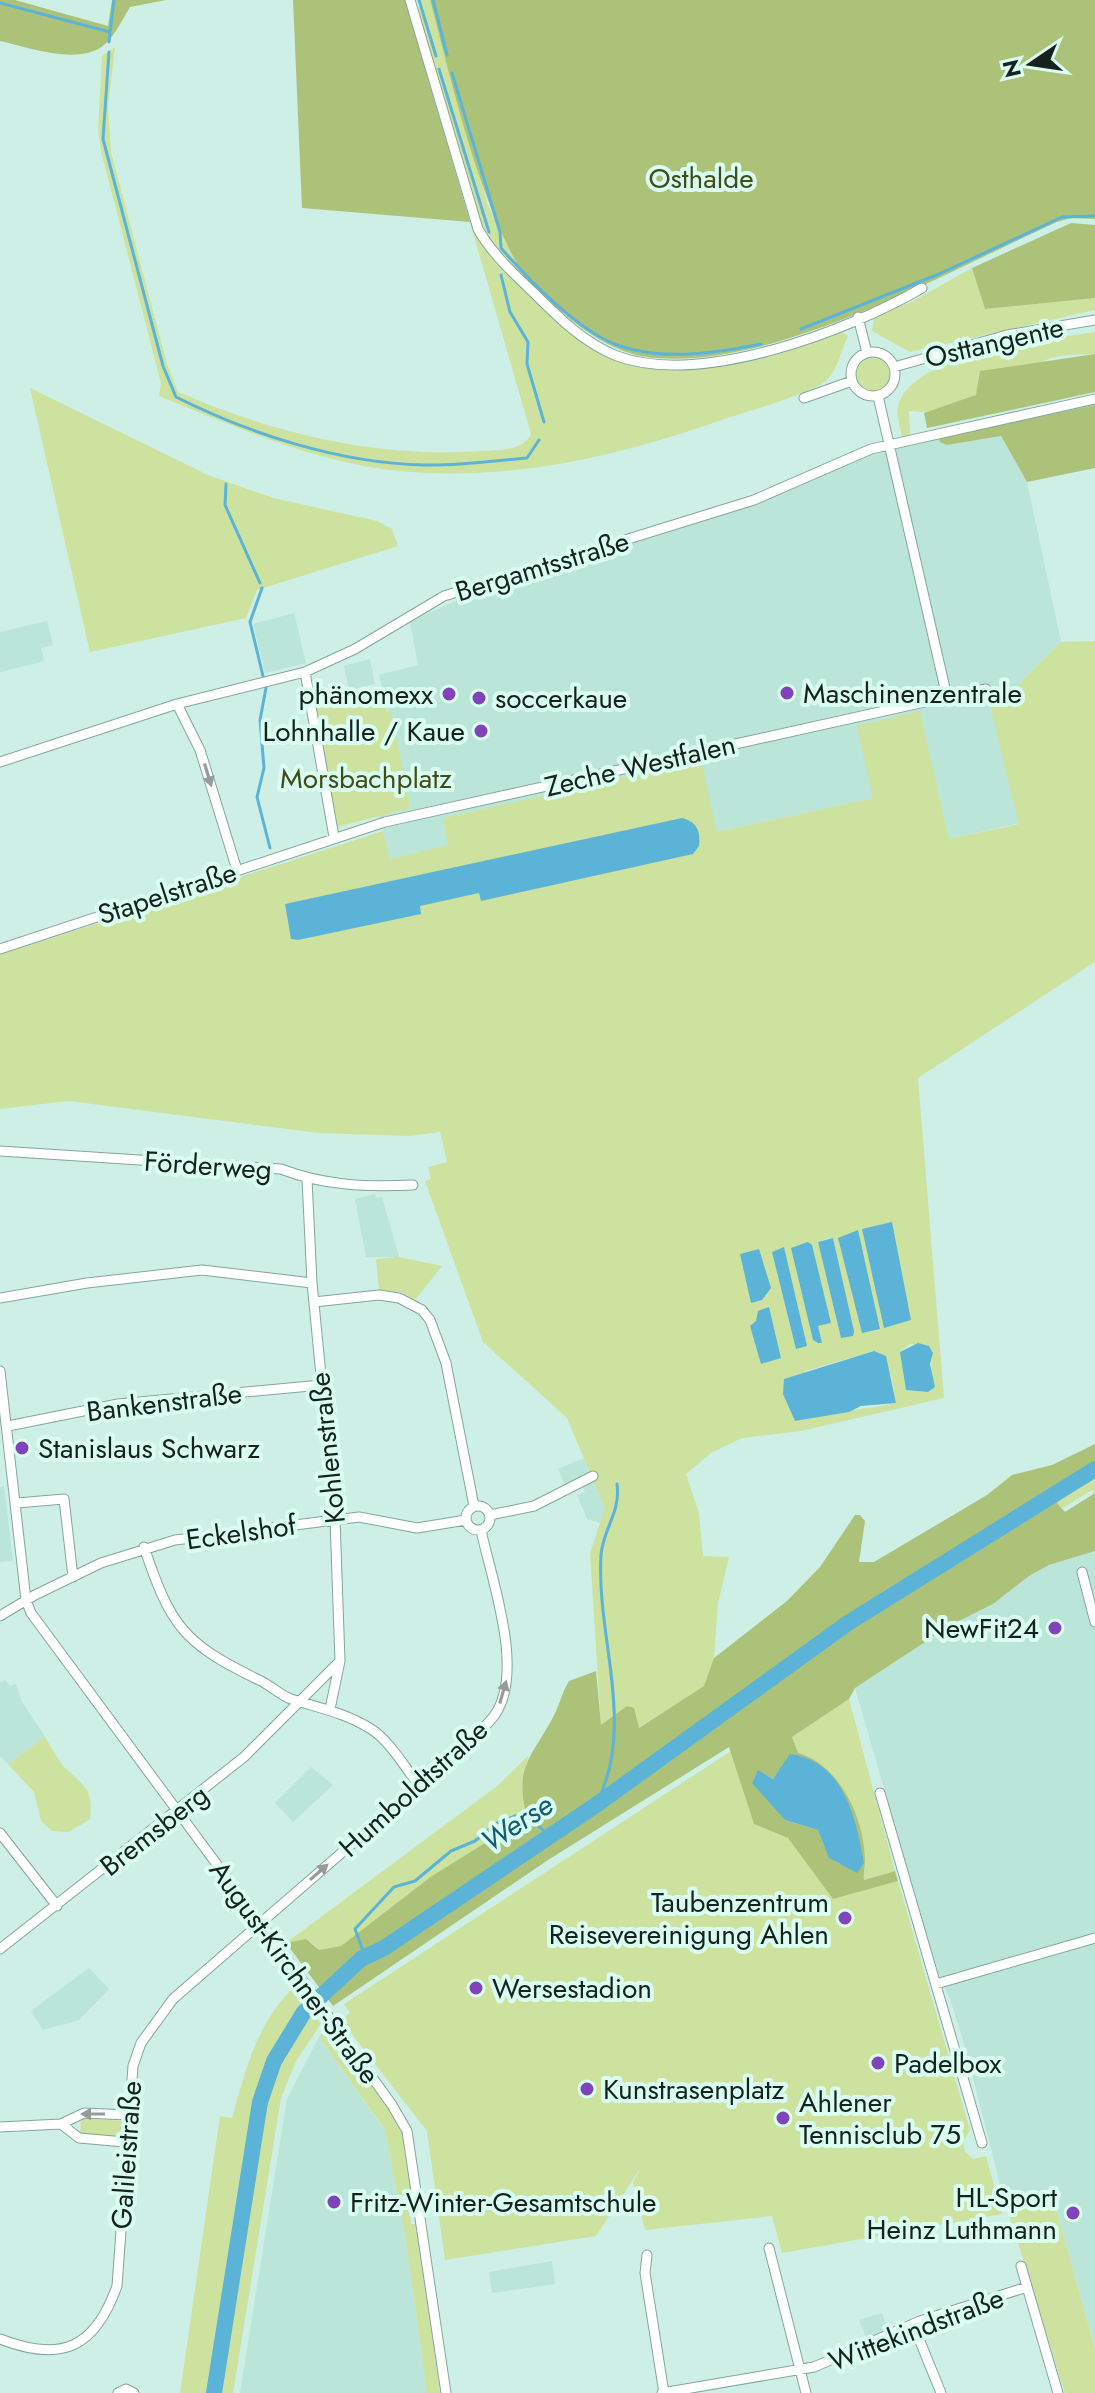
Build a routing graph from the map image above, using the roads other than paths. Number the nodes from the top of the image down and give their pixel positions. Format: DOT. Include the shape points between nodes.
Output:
graph roads {
  1 [pos="410,0"];
  2 [pos="922,288"];
  3 [pos="858,317"];
  4 [pos="1095,320"];
  5 [pos="867,353"];
  6 [pos="894,367"];
  7 [pos="852,381"];
  8 [pos="878,396"];
  9 [pos="804,398"];
  10 [pos="1095,399"];
  11 [pos="889,444"];
  12 [pos="305,672"];
  13 [pos="986,689"];
  14 [pos="947,697"];
  15 [pos="177,704"];
  16 [pos="0,762"];
  17 [pos="334,837"];
  18 [pos="237,870"];
  19 [pos="0,949"];
  20 [pos="0,1151"];
  21 [pos="307,1179"];
  22 [pos="413,1185"];
  23 [pos="312,1283"];
  24 [pos="0,1298"];
  25 [pos="314,1302"];
  26 [pos="0,1371"];
  27 [pos="321,1385"];
  28 [pos="6,1431"];
  29 [pos="593,1476"];
  30 [pos="17,1503"];
  31 [pos="474,1506"];
  32 [pos="490,1515"];
  33 [pos="335,1519"];
  34 [pos="466,1520"];
  35 [pos="481,1530"];
  36 [pos="144,1547"];
  37 [pos="1082,1572"];
  38 [pos="73,1577"];
  39 [pos="26,1600"];
  40 [pos="0,1616"];
  41 [pos="1095,1622"];
  42 [pos="340,1661"];
  43 [pos="300,1701"];
  44 [pos="330,1709"];
  45 [pos="419,1785"];
  46 [pos="880,1793"];
  47 [pos="177,1812"];
  48 [pos="0,1833"];
  49 [pos="57,1906"];
  50 [pos="260,1922"];
  51 [pos="1095,1938"];
  52 [pos="0,1949"];
  53 [pos="936,1984"];
  54 [pos="128,2115"];
  55 [pos="61,2124"];
  56 [pos="0,2127"];
  57 [pos="125,2142"];
  58 [pos="982,2143"];
  59 [pos="769,2248"];
  60 [pos="647,2255"];
  61 [pos="1021,2266"];
  62 [pos="1027,2287"];
  63 [pos="913,2324"];
  64 [pos="0,2339"];
  65 [pos="800,2371"];
  66 [pos="118,2393"];
  67 [pos="134,2393"];
  68 [pos="446,2393"];
  69 [pos="663,2393"];
  70 [pos="806,2393"];
  71 [pos="941,2393"];
  72 [pos="1058,2393"];
  1 -- 3 [label="street" via="478,229 497,256 584,338 617,356 691,364 784,347"];
  2 -- 3 [label="street"];
  3 -- 5 [label="street"];
  4 -- 6 [label="street, Osttangente" via="1007,335"];
  5 -- 6 [label="street" via="886,357"];
  5 -- 7 [label="street" via="855,360"];
  6 -- 8 [label="street" via="890,388"];
  7 -- 8 [label="street" via="859,392"];
  7 -- 9 [label="street"];
  8 -- 11 [label="street"];
  10 -- 11 [label="street, Bergamtsstraße"];
  11 -- 12 [label="street, Bergamtsstraße" via="754,500 444,596"];
  11 -- 14 [label="street"];
  12 -- 15 [label="street, Bergamtsstraße"];
  12 -- 17 [label="street"];
  13 -- 14 [label="street, Zeche Westfalen"];
  14 -- 17 [label="street, Zeche Westfalen"];
  15 -- 16 [label="street, Bergamtsstraße"];
  15 -- 18 [label="street, one-way" via="200,750"];
  17 -- 18 [label="street, Stapelstraße"];
  18 -- 19 [label="street, Stapelstraße"];
  20 -- 21 [label="street, Förderweg" via="281,1169"];
  21 -- 22 [label="street, Förderweg" via="367,1188"];
  21 -- 23 [label="street, Kohlenstraße"];
  23 -- 24 [label="street" via="202,1270"];
  23 -- 25 [label="street, Kohlenstraße"];
  25 -- 27 [label="street, Kohlenstraße"];
  25 -- 31 [label="street" via="399,1298 430,1320 446,1363"];
  26 -- 28 [label="street"];
  27 -- 28 [label="street, Bankenstraße" via="118,1404"];
  27 -- 33 [label="street, Kohlenstraße"];
  28 -- 30 [label="street"];
  29 -- 32 [label="street" via="534,1506"];
  30 -- 38 [label="street" via="64,1499"];
  30 -- 39 [label="street"];
  31 -- 32 [label="street" via="486,1508"];
  31 -- 34 [label="street"];
  32 -- 35 [label="street"];
  33 -- 34 [label="street, Eckelshof" via="359,1517 417,1528"];
  33 -- 36 [label="street, Eckelshof"];
  33 -- 42 [label="street, Kohlenstraße"];
  34 -- 35 [label="street"];
  45 -- 35 [label="street, Humboldtstraße, one-way" via="495,1715 505,1690 509,1661"];
  36 -- 38 [label="street, Eckelshof"];
  36 -- 43 [label="street" via="168,1611 192,1642 227,1666"];
  37 -- 41 [label="street"];
  38 -- 39 [label="street, Eckelshof"];
  39 -- 40 [label="street, Eckelshof"];
  39 -- 47 [label="street, August-Kirchner-Straße"];
  42 -- 43 [label="street"];
  42 -- 44 [label="street, Kohlenstraße"];
  43 -- 44 [label="street"];
  43 -- 47 [label="street, Bremsberg" via="244,1757"];
  44 -- 45 [label="street" via="374,1731"];
  50 -- 45 [label="street, Humboldtstraße, one-way"];
  46 -- 53 [label="street"];
  47 -- 49 [label="street, Bremsberg"];
  47 -- 50 [label="street, August-Kirchner-Straße"];
  48 -- 49 [label="street"];
  49 -- 52 [label="street, Bremsberg"];
  50 -- 54 [label="street, Galileistraße" via="173,1999 141,2043"];
  50 -- 68 [label="street, August-Kirchner-Straße" via="407,2131"];
  51 -- 53 [label="street"];
  53 -- 58 [label="street"];
  54 -- 55 [label="street, one-way" via="79,2114"];
  54 -- 57 [label="street, Galileistraße"];
  55 -- 56 [label="street"];
  55 -- 57 [label="street" via="79,2138"];
  57 -- 64 [label="street, Galileistraße" via="117,2286 107,2312 77,2345 53,2351"];
  59 -- 65 [label="street"];
  60 -- 69 [label="street" via="645,2273"];
  61 -- 62 [label="street"];
  62 -- 63 [label="street, Wittekindstraße"];
  62 -- 72 [label="street"];
  63 -- 65 [label="street, Wittekindstraße"];
  63 -- 71 [label="street"];
  65 -- 69 [label="street, Wittekindstraße"];
  65 -- 70 [label="street"];
  66 -- 67 [label="street"];
}
